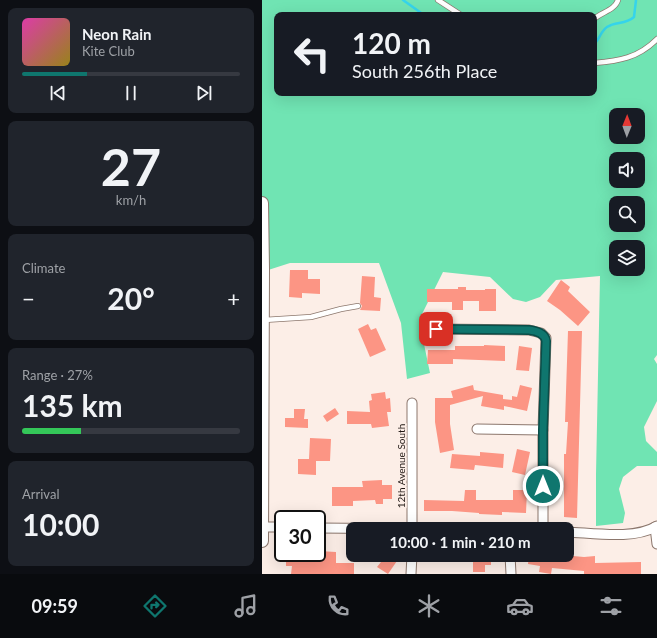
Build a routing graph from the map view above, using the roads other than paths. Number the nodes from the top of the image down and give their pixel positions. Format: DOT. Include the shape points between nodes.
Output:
graph roads {
  1 [pos="438,0"];
  2 [pos="618,0"];
  3 [pos="456,12"];
  4 [pos="597,16"];
  5 [pos="657,40"];
  6 [pos="597,63"];
  7 [pos="262,203"];
  8 [pos="358,306"];
  9 [pos="263,320"];
  10 [pos="436,329"];
  11 [pos="262,377"];
  12 [pos="412,403"];
  13 [pos="477,429"];
  14 [pos="543,430"];
  15 [pos="412,522"];
  16 [pos="543,522"];
  17 [pos="656,526"];
  18 [pos="263,527"];
  19 [pos="274,528"];
  20 [pos="326,528"];
  21 [pos="346,528"];
  22 [pos="574,532"];
  23 [pos="262,541"];
  24 [pos="657,544"];
  25 [pos="412,562"];
  26 [pos="510,562"];
  27 [pos="411,574"];
  28 [pos="511,574"];
  1 -- 3 [label="lane"];
  2 -- 4 [label="lane" via="617,4"];
  5 -- 6 [label="lane" via="628,58"];
  7 -- 9 [label="main road"];
  8 -- 9 [label="lane" via="311,317"];
  9 -- 11 [label="main road"];
  10 -- 14 [label="street" via="529,330 542,334 546,341"];
  11 -- 18 [label="main road"];
  12 -- 15 [label="street, 12th Avenue South"];
  13 -- 14 [label="street"];
  14 -- 16 [label="street"];
  17 -- 22 [label="street" via="642,532 627,534"];
  17 -- 24 [label="street"];
  18 -- 19 [label="street"];
  18 -- 23 [label="main road"];
  20 -- 21 [label="street"];
  25 -- 27 [label="street"];
  26 -- 28 [label="street"];
}
